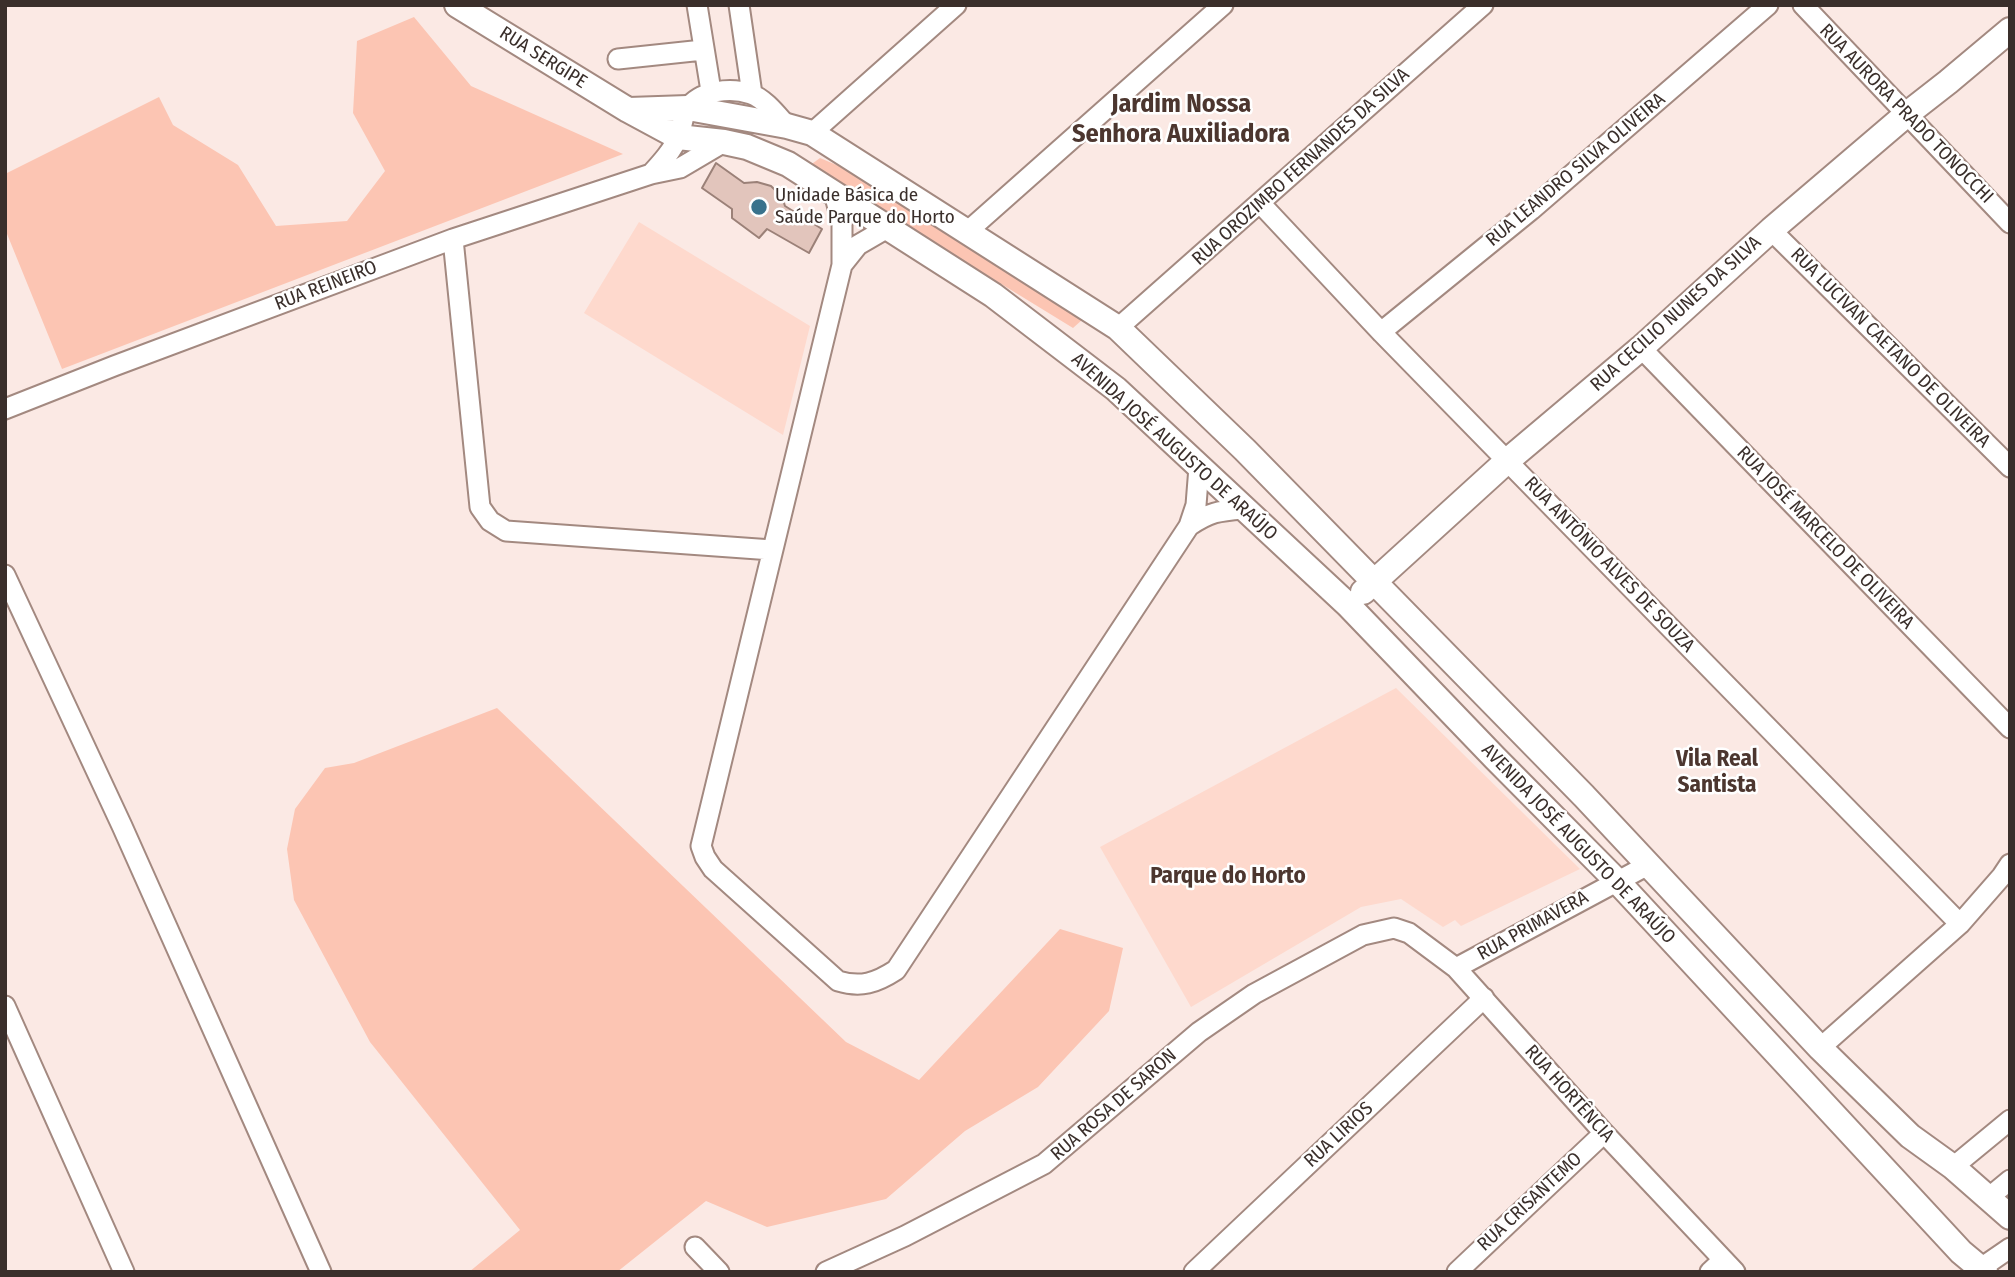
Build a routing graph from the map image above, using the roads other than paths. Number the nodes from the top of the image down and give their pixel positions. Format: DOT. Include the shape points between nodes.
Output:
graph roads {
  1 [pos="457,5"];
  2 [pos="697,5"];
  3 [pos="738,5"];
  4 [pos="956,5"];
  5 [pos="1223,5"];
  6 [pos="1483,5"];
  7 [pos="1768,5"];
  8 [pos="1803,5"];
  9 [pos="2010,30"];
  10 [pos="703,50"];
  11 [pos="618,60"];
  12 [pos="711,91"];
  13 [pos="752,94"];
  14 [pos="688,108"];
  15 [pos="628,110"];
  16 [pos="1907,114"];
  17 [pos="788,126"];
  18 [pos="812,133"];
  19 [pos="678,137"];
  20 [pos="724,142"];
  21 [pos="651,174"];
  22 [pos="834,193"];
  23 [pos="1260,203"];
  24 [pos="2010,223"];
  25 [pos="889,227"];
  26 [pos="1771,230"];
  27 [pos="968,231"];
  28 [pos="453,239"];
  29 [pos="842,265"];
  30 [pos="1118,328"];
  31 [pos="1381,332"];
  32 [pos="1641,348"];
  33 [pos="5,409"];
  34 [pos="1507,461"];
  35 [pos="1199,467"];
  36 [pos="2010,467"];
  37 [pos="1243,509"];
  38 [pos="1189,526"];
  39 [pos="772,550"];
  40 [pos="5,575"];
  41 [pos="1374,583"];
  42 [pos="1352,602"];
  43 [pos="2010,728"];
  44 [pos="2010,864"];
  45 [pos="1648,865"];
  46 [pos="1617,881"];
  47 [pos="1960,924"];
  48 [pos="1394,928"];
  49 [pos="1456,968"];
  50 [pos="1483,998"];
  51 [pos="5,1006"];
  52 [pos="1820,1048"];
  53 [pos="2010,1120"];
  54 [pos="1604,1133"];
  55 [pos="1953,1167"];
  56 [pos="2010,1180"];
  57 [pos="1987,1199"];
  58 [pos="2010,1217"];
  59 [pos="695,1247"];
  60 [pos="2010,1248"];
  61 [pos="1723,1268"];
  62 [pos="1980,1270"];
  63 [pos="124,1272"];
  64 [pos="321,1272"];
  65 [pos="719,1272"];
  66 [pos="826,1272"];
  67 [pos="1194,1272"];
  68 [pos="1457,1272"];
  1 -- 15 [label="street, RUA SERGIPE"];
  2 -- 10 [label="street"];
  3 -- 13 [label="street"];
  4 -- 18 [label="street"];
  5 -- 27 [label="street"];
  6 -- 23 [label="street, RUA OROZIMBO FERNANDES DA SILVA"];
  7 -- 31 [label="street, RUA LEANDRO SILVA OLIVEIRA"];
  8 -- 16 [label="street, RUA AURORA PRADO TONOCCHI"];
  9 -- 16 [label="street, RUA CECILIO NUNES DA SILVA"];
  10 -- 11 [label="street"];
  10 -- 12 [label="street"];
  12 -- 13 [label="street"];
  12 -- 14 [label="street"];
  13 -- 17 [label="street"];
  14 -- 15 [label="street, AVENIDA JOSÉ AUGUSTO DE ARAÚJO"];
  14 -- 17 [label="street, AVENIDA JOSÉ AUGUSTO DE ARAÚJO"];
  14 -- 19 [label="street"];
  15 -- 19 [label="street, AVENIDA JOSÉ AUGUSTO DE ARAÚJO"];
  16 -- 24 [label="street, RUA AURORA PRADO TONOCCHI"];
  16 -- 26 [label="street, RUA CECILIO NUNES DA SILVA"];
  17 -- 18 [label="street, AVENIDA JOSÉ AUGUSTO DE ARAÚJO"];
  18 -- 27 [label="street, AVENIDA JOSÉ AUGUSTO DE ARAÚJO"];
  19 -- 20 [label="street, AVENIDA JOSÉ AUGUSTO DE ARAÚJO"];
  19 -- 21 [label="street"];
  20 -- 21 [label="street, RUA REINEIRO" via="680,168"];
  20 -- 22 [label="street, AVENIDA JOSÉ AUGUSTO DE ARAÚJO" via="788,164"];
  21 -- 28 [label="street, RUA REINEIRO"];
  22 -- 25 [label="street, AVENIDA JOSÉ AUGUSTO DE ARAÚJO"];
  22 -- 29 [label="street" via="842,224"];
  23 -- 30 [label="street, RUA OROZIMBO FERNANDES DA SILVA"];
  23 -- 31 [label="street, RUA ANTÔNIO ALVES DE SOUZA"];
  25 -- 29 [label="street" via="858,245"];
  25 -- 35 [label="street, AVENIDA JOSÉ AUGUSTO DE ARAÚJO" via="1057,343 1116,389"];
  26 -- 32 [label="street, RUA CECILIO NUNES DA SILVA"];
  26 -- 36 [label="street, RUA LUCIVAN CAETANO DE OLIVEIRA"];
  27 -- 30 [label="street, AVENIDA JOSÉ AUGUSTO DE ARAÚJO"];
  28 -- 33 [label="street, RUA REINEIRO"];
  28 -- 39 [label="street" via="480,507 490,521 506,531"];
  29 -- 39 [label="street"];
  30 -- 41 [label="street, AVENIDA JOSÉ AUGUSTO DE ARAÚJO"];
  31 -- 34 [label="street, RUA ANTÔNIO ALVES DE SOUZA"];
  32 -- 34 [label="street, RUA CECILIO NUNES DA SILVA"];
  32 -- 43 [label="street, RUA JOSÉ MARCELO DE OLIVEIRA"];
  34 -- 41 [label="street, RUA CECILIO NUNES DA SILVA"];
  34 -- 47 [label="street, RUA ANTÔNIO ALVES DE SOUZA"];
  35 -- 37 [label="street, AVENIDA JOSÉ AUGUSTO DE ARAÚJO"];
  35 -- 38 [label="street"];
  37 -- 38 [label="street" via="1207,514"];
  37 -- 42 [label="street, AVENIDA JOSÉ AUGUSTO DE ARAÚJO"];
  38 -- 39 [label="street" via="896,970 879,981 851,985 838,981 713,869 701,846"];
  40 -- 64 [label="street"];
  41 -- 42 [label="street, RUA CECILIO NUNES DA SILVA"];
  41 -- 45 [label="street, AVENIDA JOSÉ AUGUSTO DE ARAÚJO"];
  42 -- 46 [label="street, AVENIDA JOSÉ AUGUSTO DE ARAÚJO" via="1486,749"];
  44 -- 47 [label="street"];
  45 -- 46 [label="street, RUA PRIMAVERA"];
  45 -- 52 [label="street, AVENIDA JOSÉ AUGUSTO DE ARAÚJO"];
  46 -- 49 [label="street, RUA PRIMAVERA"];
  46 -- 62 [label="street, AVENIDA JOSÉ AUGUSTO DE ARAÚJO"];
  47 -- 52 [label="street"];
  48 -- 49 [label="street, RUA HORTÊNCIA" via="1409,933"];
  48 -- 66 [label="street, RUA ROSA DE SARON" via="1363,935 1243,1002 1199,1032 1044,1164"];
  49 -- 50 [label="street, RUA HORTÊNCIA"];
  50 -- 54 [label="street, RUA HORTÊNCIA"];
  50 -- 67 [label="street, RUA LIRIOS"];
  51 -- 63 [label="street"];
  52 -- 55 [label="street, AVENIDA JOSÉ AUGUSTO DE ARAÚJO" via="1910,1136"];
  53 -- 55 [label="street"];
  54 -- 61 [label="street, RUA HORTÊNCIA"];
  54 -- 68 [label="street, RUA CRISANTEMO"];
  55 -- 57 [label="street, AVENIDA JOSÉ AUGUSTO DE ARAÚJO"];
  56 -- 57 [label="street"];
  57 -- 58 [label="street, AVENIDA JOSÉ AUGUSTO DE ARAÚJO"];
  59 -- 65 [label="street"];
  60 -- 62 [label="street"];
}
